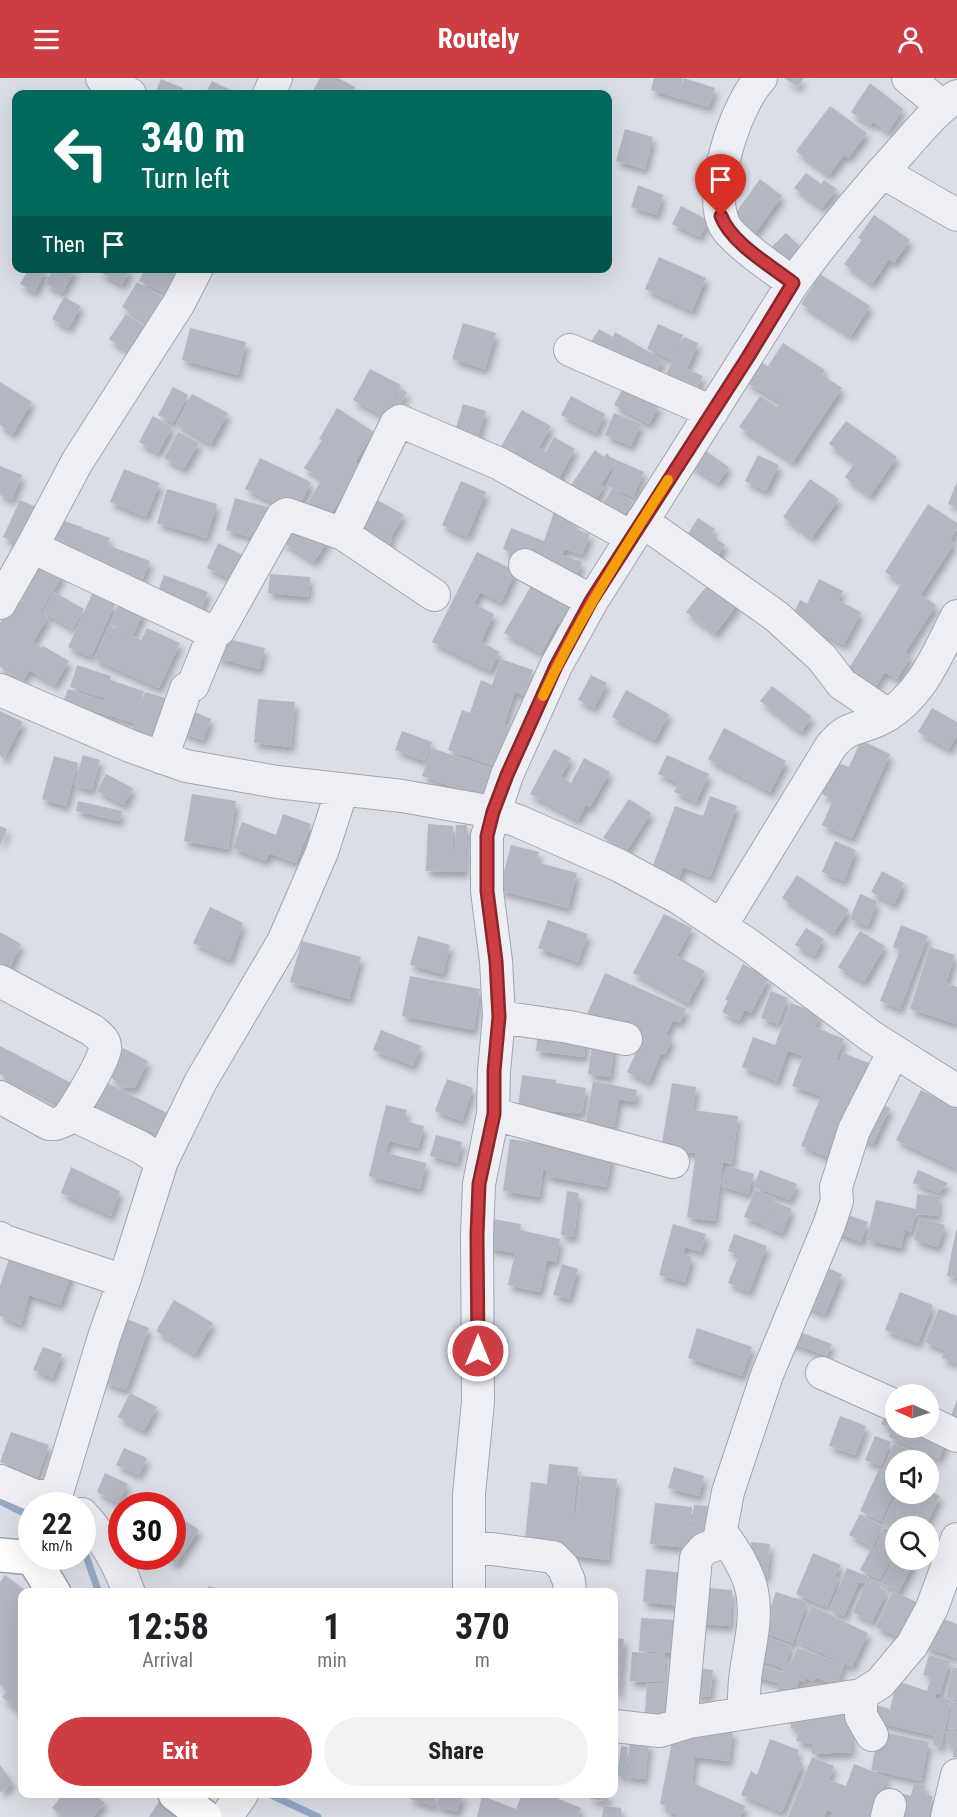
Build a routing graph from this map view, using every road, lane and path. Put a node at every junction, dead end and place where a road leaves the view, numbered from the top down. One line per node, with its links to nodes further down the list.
1 (102, 78): 4 (street)
2 (761, 78): 9 (street)
3 (908, 78): 5 (street)
4 (123, 90)
5 (949, 101): 6 (street)
6 (882, 172): 7 (street); 9 (street)
7 (957, 215)
8 (194, 273): 14 (street)
9 (793, 283): 11 (street)
10 (570, 350): 11 (street)
11 (712, 412): 12 (street)
12 (636, 529): 13 (street); 17 (street); 22 (street)
13 (343, 534): 16 (street); 20 (street)
14 (18, 556): 18 (street); 20 (street)
15 (525, 565): 17 (street)
16 (434, 595)
17 (591, 601): 25 (street)
18 (0, 603)
19 (957, 616): 22 (street)
20 (214, 633): 23 (street)
21 (0, 690): 23 (street)
22 (888, 715): 26 (street)
23 (162, 758): 24 (street)
24 (342, 790): 25 (street); 35 (street)
25 (493, 812): 26 (street); 28 (street)
26 (721, 926): 30 (street)
27 (0, 981): 33 (street)
28 (499, 1017): 29 (street); 34 (street)
29 (626, 1039)
30 (894, 1051): 31 (street); 47 (street)
31 (957, 1091)
32 (0, 1097): 33 (street)
33 (71, 1114): 35 (street)
34 (494, 1114): 36 (street); 49 (street)
35 (162, 1161): 38 (street)
36 (673, 1162)
37 (0, 1238): 38 (street)
38 (124, 1281): 45 (street)
39 (822, 1373): 40 (street)
40 (885, 1401)
41 (939, 1427): 42 (street)
42 (957, 1436)
43 (0, 1481): 44 (street)
44 (26, 1492)
45 (64, 1492)
46 (96, 1528): 54 (street)
47 (722, 1533): 59 (street); 60 (street)
48 (957, 1539): 57 (street)
49 (469, 1546): 55 (street); 56 (street)
50 (0, 1556): 51 (main road)
51 (18, 1557)
52 (40, 1570): 53 (main road)
53 (51, 1588)
54 (127, 1588)
55 (469, 1588)
56 (570, 1588)
57 (944, 1612): 58 (street)
58 (861, 1695): 59 (street); 62 (street)
59 (743, 1713): 60 (street)
60 (681, 1723): 61 (street)
61 (618, 1726)
62 (872, 1735)
63 (957, 1775): 66 (street)
64 (188, 1798): 65 (main road)
65 (225, 1810)
66 (947, 1817)

